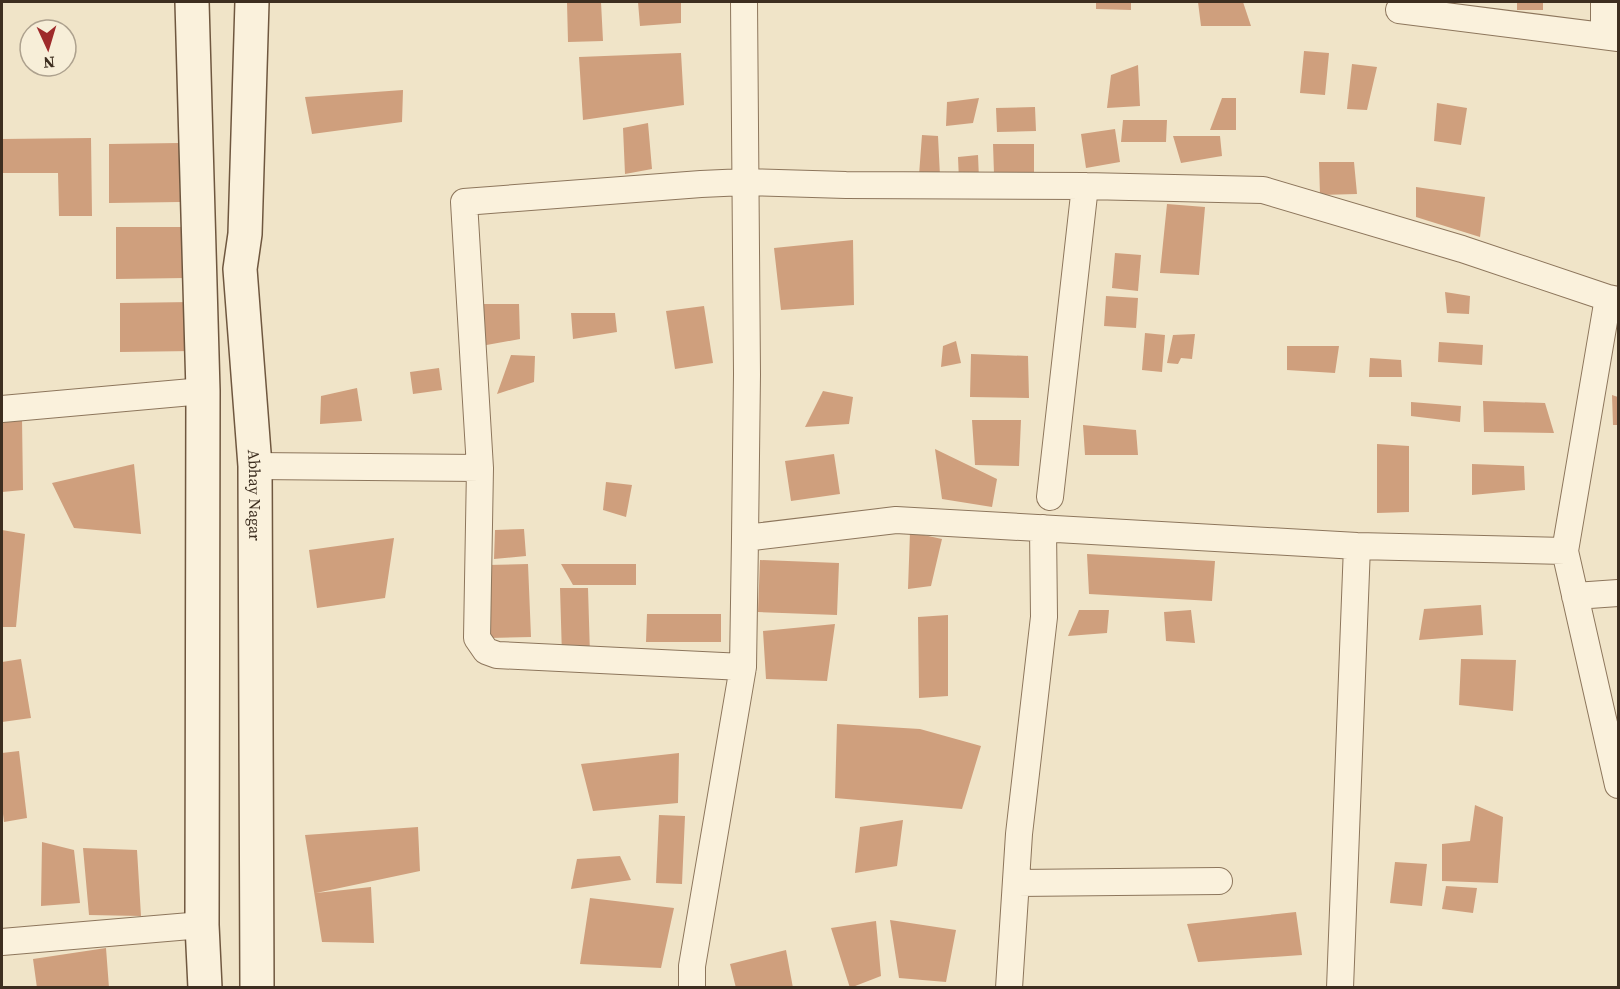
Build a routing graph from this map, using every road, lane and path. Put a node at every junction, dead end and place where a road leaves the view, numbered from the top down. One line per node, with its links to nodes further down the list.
1 (192, 2): 10 (main road)
2 (252, 2): 12 (main road, Abhay Nagar)
3 (744, 2): 7 (street)
4 (1604, 2): 6 (street)
5 (1399, 10): 6 (street)
6 (1611, 37)
7 (744, 182): 8 (street); 13 (street); 16 (street)
8 (1084, 186): 9 (street); 14 (street)
9 (1613, 299): 18 (street)
10 (203, 392): 11 (street); 25 (main road)
11 (2, 409)
12 (255, 466): 13 (street); 28 (main road, Abhay Nagar)
13 (480, 468): 21 (street)
14 (1050, 497)
15 (1043, 528): 16 (street); 17 (street); 24 (street)
16 (745, 538): 21 (street)
17 (1357, 546): 18 (street); 31 (street)
18 (1565, 551): 20 (street)
19 (1618, 593): 20 (street)
20 (1575, 596): 22 (street)
21 (743, 667): 29 (street)
22 (1618, 785)
23 (1219, 881): 24 (street)
24 (1017, 883): 30 (street)
25 (202, 925): 26 (street); 27 (main road)
26 (2, 942)
27 (205, 987)
28 (257, 987)
29 (692, 987)
30 (1009, 987)
31 (1340, 987)

